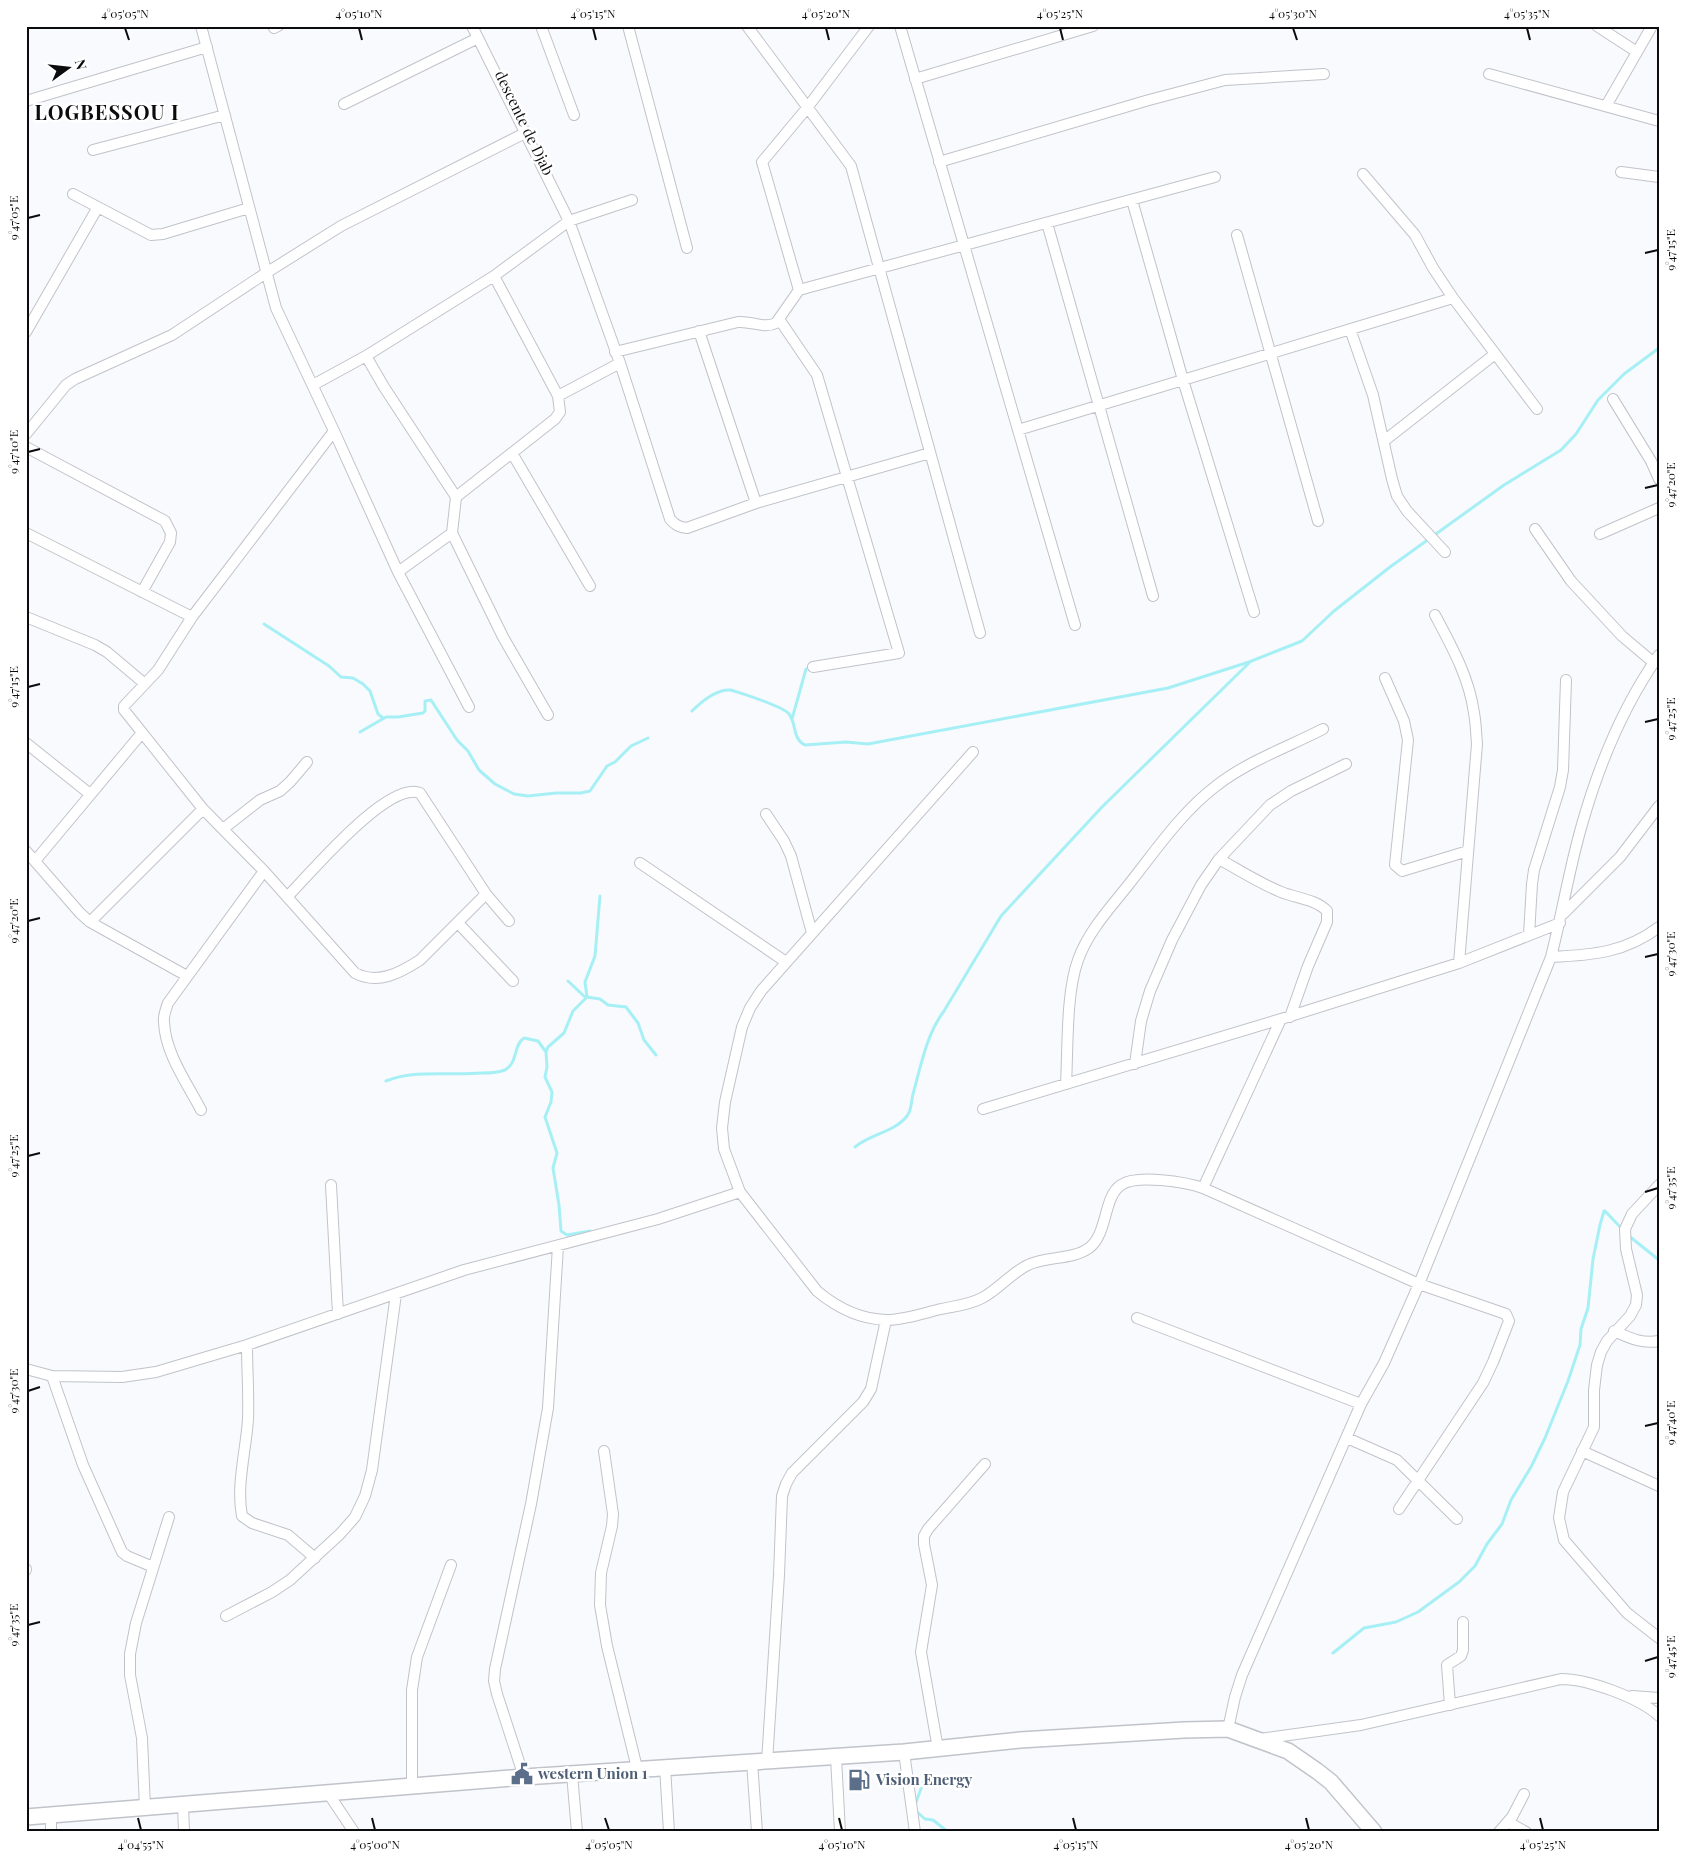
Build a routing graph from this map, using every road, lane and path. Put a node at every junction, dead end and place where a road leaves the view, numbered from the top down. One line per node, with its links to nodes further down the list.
1 (201, 26): 13 (street)
2 (472, 26): 12 (street)
3 (477, 26): 37 (street, descente de Djab)
4 (541, 26): 23 (street)
5 (628, 26): 41 (street)
6 (747, 26): 21 (street)
7 (868, 26): 21 (street)
8 (900, 26): 17 (street)
9 (1597, 26): 14 (street)
10 (1652, 26): 14 (street)
11 (1090, 27): 17 (street)
12 (478, 38): 19 (street); 25 (street)
13 (207, 47): 18 (street); 22 (street)
14 (1638, 52): 20 (street)
15 (1324, 74): 27 (street)
16 (1489, 74): 20 (street)
17 (915, 79): 27 (street)
18 (26, 100)
19 (344, 104)
20 (1606, 106): 24 (street)
21 (806, 108): 42 (street); 45 (street)
22 (225, 115): 26 (street); 36 (street)
23 (574, 115)
24 (1659, 121)
25 (525, 133): 37 (street); 43 (street)
26 (93, 150)
27 (939, 162): 40 (street)
28 (1621, 172): 31 (street)
29 (1363, 174): 46 (street)
30 (1215, 177): 34 (street)
31 (1659, 177)
32 (73, 194): 35 (street)
33 (632, 200): 37 (street)
34 (1132, 200): 38 (street); 56 (street)
35 (98, 207): 36 (street); 50 (street)
36 (249, 208): 43 (street)
37 (570, 221): 44 (street); 51 (street)
38 (1047, 223): 40 (street); 60 (street)
39 (1237, 235): 52 (street)
40 (964, 245): 42 (street); 63 (street)
41 (687, 248)
42 (879, 268): 45 (street); 68 (street)
43 (266, 273): 57 (street); 64 (street)
44 (494, 276): 54 (street); 58 (street)
45 (799, 290): 47 (street)
46 (1453, 298): 48 (street); 53 (street)
47 (780, 319): 49 (street); 69 (street)
48 (1350, 329): 52 (street); 65 (street)
49 (700, 331): 51 (street); 72 (street)
50 (26, 332)
51 (615, 352): 55 (street)
52 (1270, 353): 56 (street); 74 (street)
53 (1495, 354): 61 (street); 65 (street)
54 (366, 356): 57 (street); 71 (street)
55 (620, 363): 58 (street); 72 (street)
56 (1183, 380): 60 (street); 84 (street)
57 (313, 385): 62 (street)
58 (558, 396): 67 (street)
59 (1613, 399): 70 (street)
60 (1099, 405): 63 (street); 83 (street)
61 (1537, 409)
62 (334, 430): 80 (street); 87 (street)
63 (1018, 430): 88 (street)
64 (26, 434)
65 (1384, 440): 79 (street)
66 (26, 448): 82 (street)
67 (512, 453): 71 (street); 81 (street)
68 (930, 453): 69 (street); 89 (street)
69 (848, 477): 72 (street); 91 (street)
70 (1659, 479)
71 (456, 497): 77 (street)
72 (756, 503)
73 (1659, 508): 78 (street)
74 (1318, 521)
75 (1535, 529): 90 (street)
76 (26, 533): 82 (street)
77 (452, 533): 80 (street); 96 (street)
78 (1600, 534)
79 (1444, 552)
80 (398, 572): 95 (street)
81 (590, 586)
82 (142, 592): 87 (street)
83 (1153, 596)
84 (1254, 612)
85 (1435, 615): 109 (street)
86 (26, 616): 94 (street)
87 (192, 617): 94 (street)
88 (1074, 624)
89 (980, 633)
90 (1656, 659): 116 (street)
91 (813, 667)
92 (1385, 678): 109 (street)
93 (1566, 680): 122 (street)
94 (145, 684): 98 (street)
95 (469, 707)
96 (548, 715)
97 (1323, 729): 130 (street)
98 (141, 734): 103 (street); 105 (street)
99 (26, 743): 103 (street)
100 (973, 752): 121 (street)
101 (307, 762): 107 (street)
102 (1346, 764): 110 (street)
103 (90, 794): 111 (street)
104 (1659, 806): 116 (street)
105 (203, 809): 107 (street); 118 (street)
106 (766, 814): 121 (street)
107 (223, 829): 113 (street)
108 (26, 851): 111 (street)
109 (1468, 851): 125 (street)
110 (1219, 859): 128 (street); 129 (street)
111 (34, 861): 118 (street)
112 (640, 863): 124 (street)
113 (264, 871): 115 (street); 126 (street)
114 (486, 894): 115 (street); 117 (street); 119 (street)
115 (288, 897): 119 (street)
116 (1561, 919): 122 (street); 123 (street)
117 (509, 921)
118 (90, 922): 126 (street)
119 (458, 923): 127 (street)
120 (1659, 927): 123 (street)
121 (812, 933): 124 (street)
122 (1529, 935): 125 (street)
123 (1551, 957): 138 (street)
124 (786, 962): 136 (street)
125 (1459, 963): 128 (street)
126 (187, 976): 132 (street)
127 (514, 981)
128 (1286, 1018): 129 (street); 135 (street)
129 (1135, 1064): 130 (street)
130 (1066, 1084): 131 (street)
131 (983, 1109)
132 (201, 1110)
133 (331, 1185): 140 (street)
134 (1659, 1185): 143 (street)
135 (1203, 1188): 138 (street); 142 (street)
136 (740, 1192): 137 (street); 142 (street)
137 (558, 1246): 139 (street); 177 (street)
138 (1419, 1284): 148 (street); 153 (street)
139 (396, 1294): 140 (street); 158 (street)
140 (338, 1314): 145 (street)
141 (1137, 1318): 148 (street)
142 (886, 1320): 173 (street)
143 (1614, 1331): 144 (street); 151 (street)
144 (1659, 1341)
145 (247, 1345): 147 (street); 158 (street)
146 (26, 1369): 147 (street)
147 (52, 1376): 160 (street)
148 (1362, 1404): 149 (street)
149 (1347, 1438): 153 (street); 168 (street)
150 (604, 1451): 175 (street)
151 (1582, 1451): 154 (street); 163 (street)
152 (985, 1464): 170 (street)
153 (1418, 1480): 155 (street); 157 (street)
154 (1659, 1486)
155 (1399, 1509)
156 (169, 1517): 160 (street)
157 (1457, 1519)
158 (315, 1558): 161 (street)
159 (451, 1565): 178 (street)
160 (153, 1567): 182 (street)
161 (226, 1616)
162 (1463, 1622): 166 (street)
163 (1659, 1638)
164 (1622, 1695): 165 (street); 166 (street); 167 (street)
165 (1659, 1698)
166 (1450, 1705): 169 (street)
167 (1659, 1716)
168 (1228, 1729): 169 (main road); 170 (main road)
169 (1257, 1740): 194 (main road)
170 (938, 1749): 171 (main road)
171 (904, 1752): 172 (main road); 193 (street)
172 (836, 1757): 173 (main road); 192 (street)
173 (760, 1762): 174 (main road); 191 (street)
174 (666, 1767): 175 (main road); 190 (street)
175 (637, 1768): 176 (main road)
176 (572, 1774): 177 (main road); 189 (street)
177 (524, 1777): 178 (main road)
178 (412, 1786): 179 (main road)
179 (328, 1793): 181 (main road); 188 (street)
180 (1524, 1794): 185 (street)
181 (183, 1804): 182 (main road); 187 (street)
182 (145, 1808): 183 (main road)
183 (51, 1816): 184 (main road); 186 (street)
184 (26, 1818)
185 (1508, 1822): 195 (street); 196 (street)
186 (51, 1832)
187 (184, 1832)
188 (354, 1832)
189 (577, 1832)
190 (669, 1832)
191 (757, 1832)
192 (840, 1832)
193 (915, 1832)
194 (1374, 1832)
195 (1499, 1832)
196 (1526, 1832)

